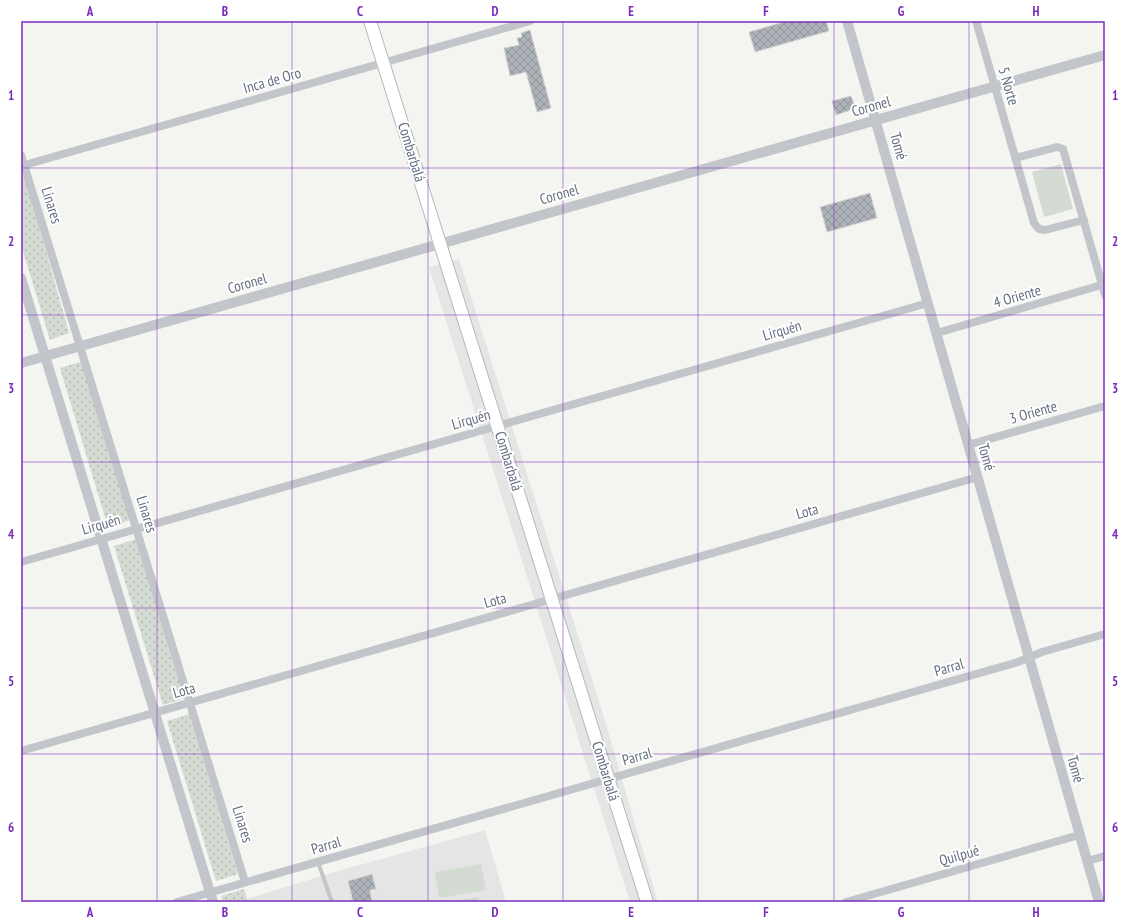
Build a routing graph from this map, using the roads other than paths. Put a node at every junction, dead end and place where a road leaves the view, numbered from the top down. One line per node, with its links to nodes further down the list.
1 (370, 21): 6 (main road, Combarbalá)
2 (530, 21): 6 (street, Inca de Oro)
3 (848, 21): 8 (street, Tomé)
4 (976, 21): 7 (street, 5 Norte)
5 (1105, 55): 7 (street, Coronel)
6 (384, 63): 11 (street, Inca de Oro); 13 (main road, Combarbalá)
7 (995, 86): 8 (street, Coronel); 10 (street, 5 Norte)
8 (876, 120): 13 (street, Coronel); 17 (street, Tomé)
9 (21, 155): 11 (street, Linares)
10 (1016, 158): 12 (street, 5 Norte); 12 (street)
11 (23, 166): 19 (street, Linares)
12 (1084, 220): 15 (street)
13 (440, 244): 19 (street, Coronel); 23 (main road, Combarbalá)
14 (21, 278): 20 (street)
15 (1104, 285): 16 (street); 18 (street, 4 Oriente)
16 (1105, 295)
17 (928, 303): 18 (street, Tomé); 23 (street, Lirquén)
18 (937, 333): 24 (street, Tomé)
19 (80, 346): 20 (street, Coronel); 26 (street, Linares)
20 (45, 356): 21 (street, Coronel); 27 (street)
21 (21, 363)
22 (1105, 406): 24 (street, 3 Oriente)
23 (498, 426): 26 (street, Lirquén); 29 (main road, Combarbalá)
24 (968, 446): 25 (street, Tomé)
25 (978, 477): 29 (street, Lota); 31 (street, Tomé)
26 (136, 529): 27 (street, Lirquén); 32 (street, Linares)
27 (101, 539): 28 (street, Lirquén); 33 (street)
28 (21, 562)
29 (552, 599): 32 (street, Lota); 35 (main road, Combarbalá)
30 (1105, 634): 31 (street, Parral)
31 (1029, 657): 35 (street, Parral); 36 (street, Tomé)
32 (190, 703): 33 (street, Lota); 40 (street, Linares)
33 (154, 712): 34 (street, Lota); 41 (street)
34 (21, 751)
35 (608, 779): 39 (street, Parral); 44 (main road, Combarbalá)
36 (1079, 835): 38 (street, Tomé); 45 (street, Quilpué)
37 (1105, 856): 38 (street)
38 (1087, 861): 46 (street, Tomé)
39 (318, 862): 40 (street, Parral); 43 (lane)
40 (245, 882): 41 (street, Parral)
41 (211, 897): 42 (street, Parral)
42 (176, 902)
43 (332, 902)
44 (647, 902)
45 (846, 902)
46 (1099, 902)

